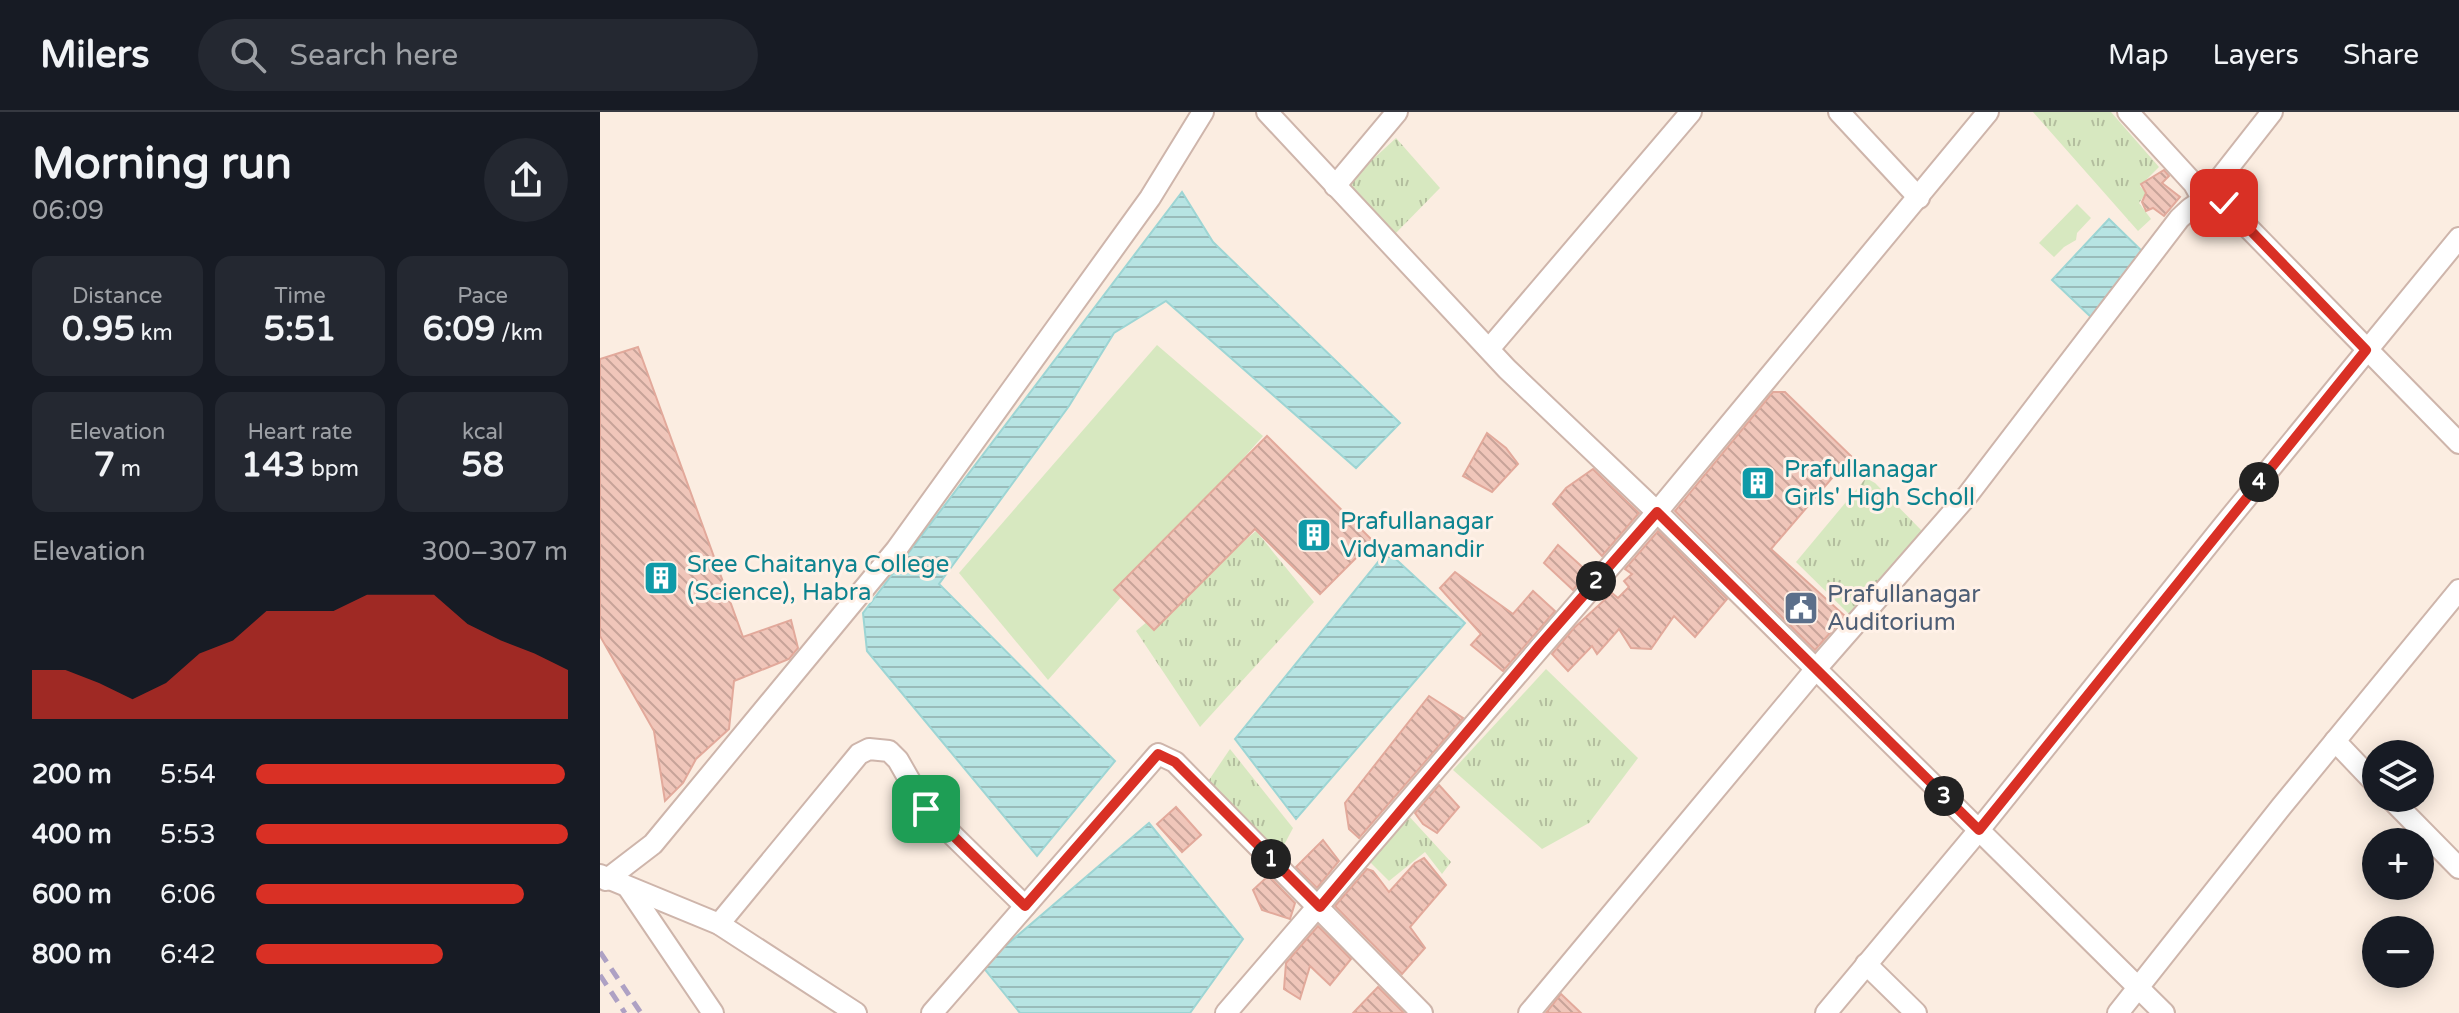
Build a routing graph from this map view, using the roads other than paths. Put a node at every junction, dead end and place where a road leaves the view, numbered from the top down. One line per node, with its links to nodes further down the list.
1 (1203, 112): 24 (street)
2 (1267, 112): 9 (street)
3 (1397, 112): 9 (street)
4 (1691, 112): 13 (street)
5 (1839, 112): 10 (street)
6 (1988, 112): 10 (street)
7 (2128, 112): 11 (street)
8 (2272, 112): 11 (street)
9 (1335, 186): 13 (street)
10 (1919, 198): 16 (street)
11 (2203, 200): 14 (street); 18 (street)
12 (2459, 238): 14 (street)
13 (1489, 349): 16 (street)
14 (2366, 350): 15 (street); 22 (street)
15 (2459, 443)
16 (1657, 512): 18 (street); 27 (street)
17 (2459, 590): 19 (street)
18 (1815, 670): 22 (street); 36 (street)
19 (2335, 741): 20 (street); 30 (street)
20 (2362, 769)
21 (2404, 812): 23 (street)
22 (1979, 830): 29 (street); 30 (street)
23 (2459, 868)
24 (603, 878): 25 (street)
25 (629, 889): 28 (street); 31 (street)
26 (1025, 906): 27 (street); 28 (street); 33 (street)
27 (1320, 907): 34 (street); 35 (street)
28 (719, 924): 32 (street)
29 (1866, 964): 37 (street); 38 (street)
30 (2140, 988): 39 (street); 40 (street)
31 (713, 1013)
32 (856, 1013)
33 (932, 1013)
34 (1226, 1013)
35 (1422, 1013)
36 (1529, 1013)
37 (1826, 1013)
38 (1916, 1013)
39 (2118, 1013)
40 (2164, 1013)

